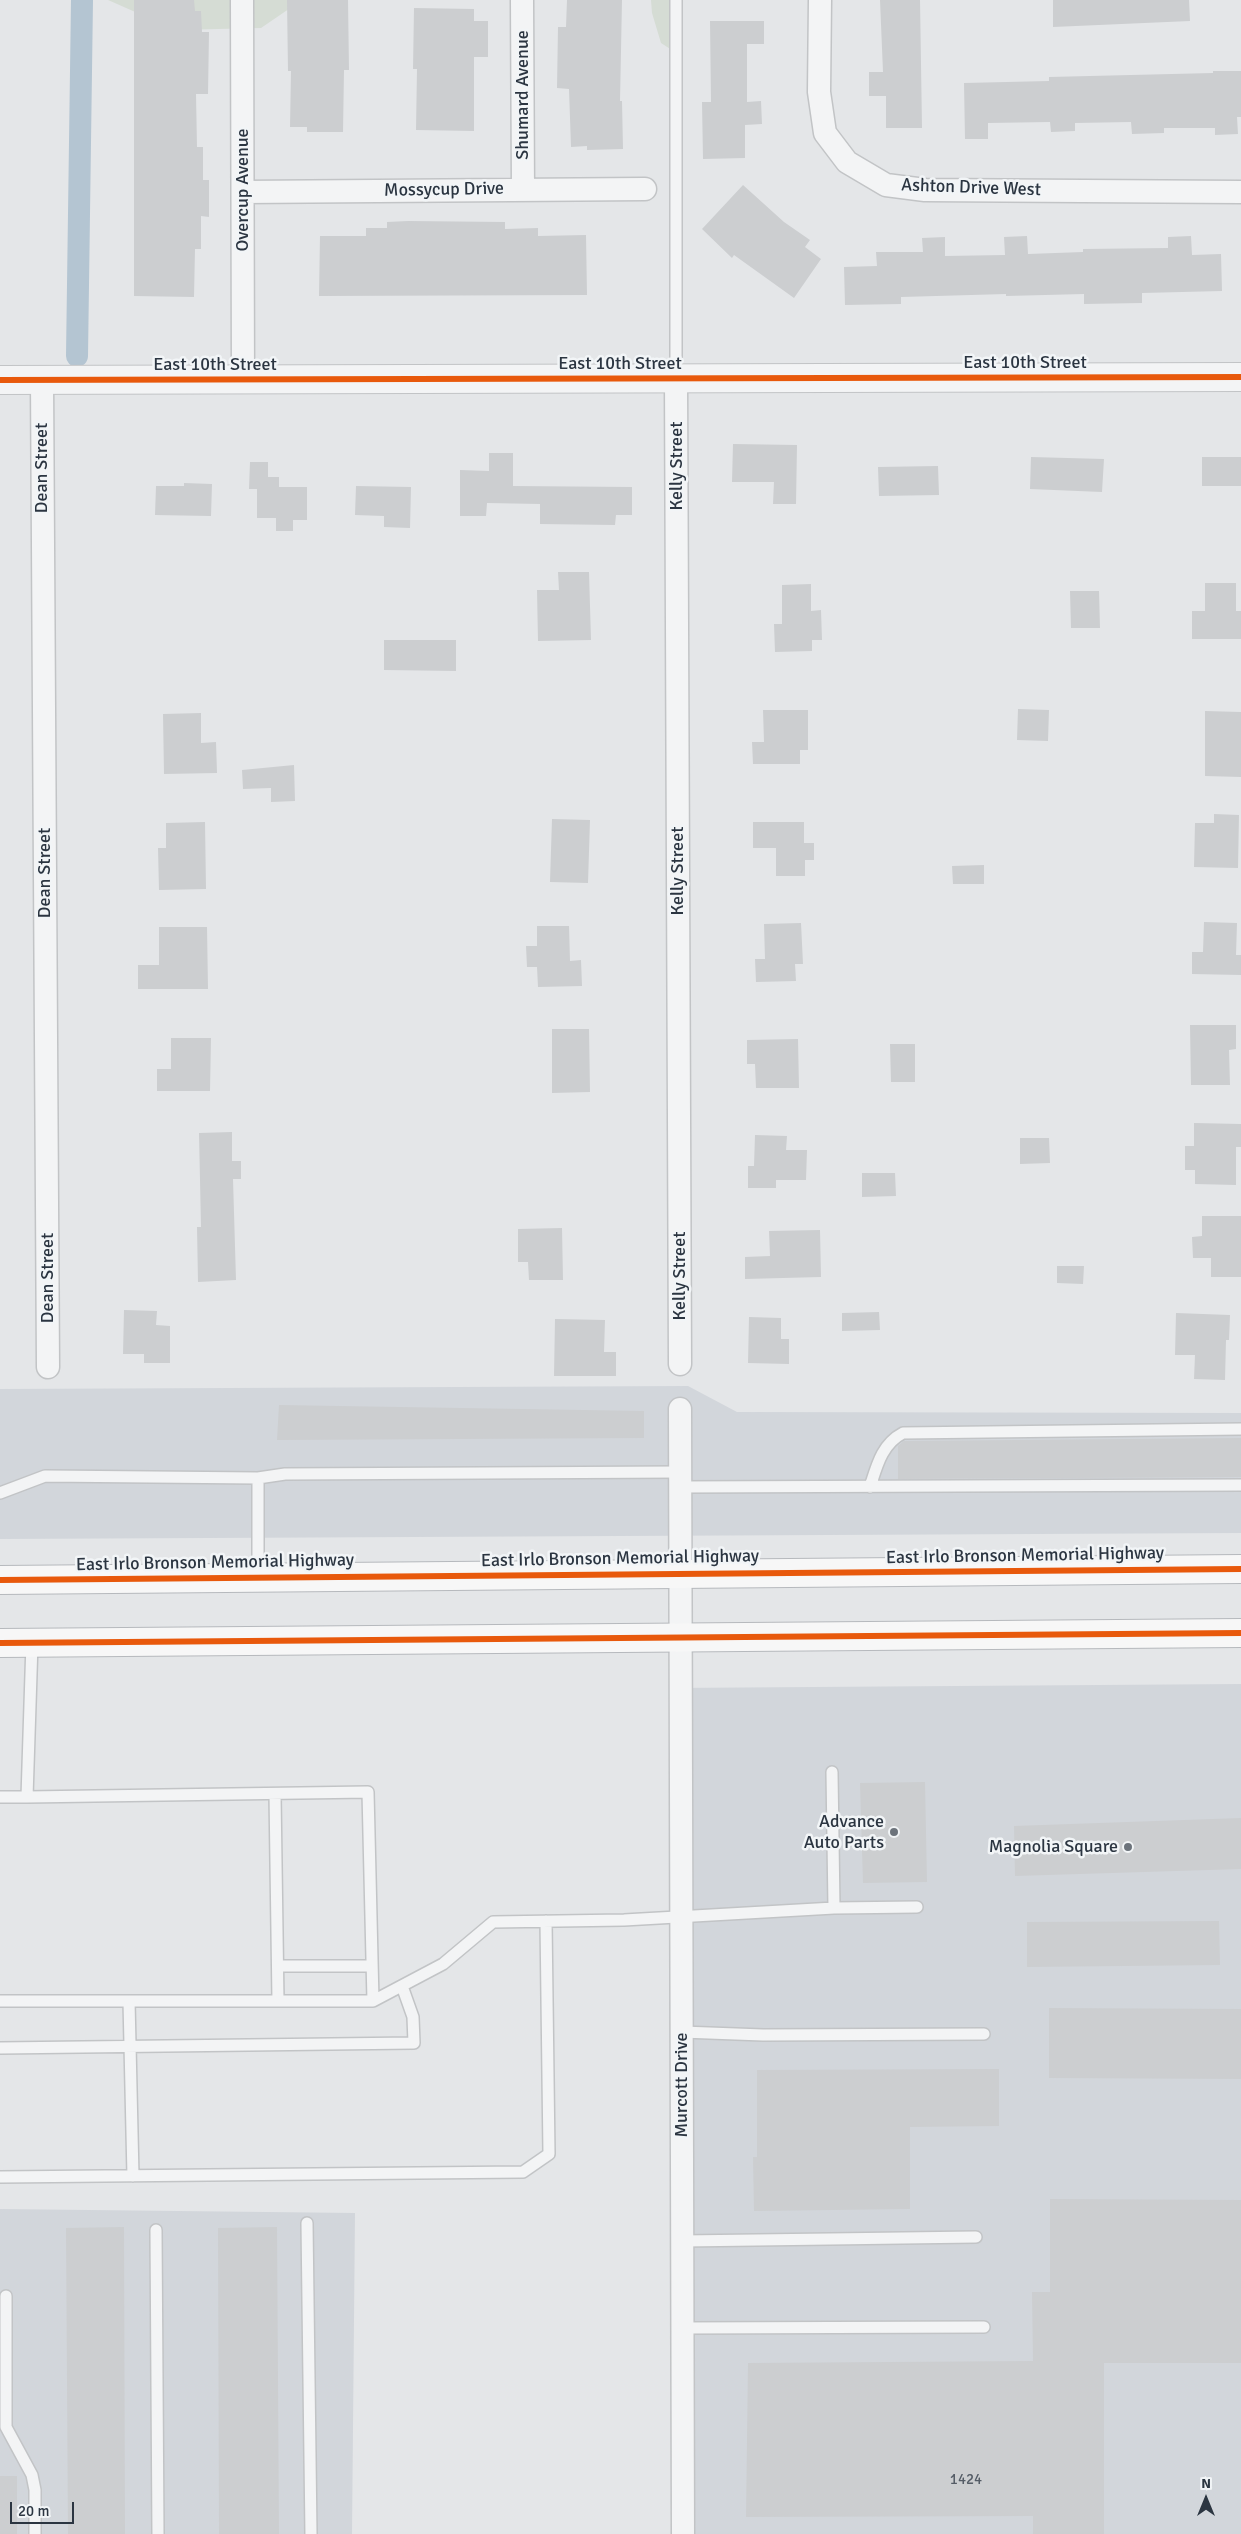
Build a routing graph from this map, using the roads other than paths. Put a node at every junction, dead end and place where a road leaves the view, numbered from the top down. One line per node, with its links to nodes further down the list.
1 (242, 0): 7 (street, Overcup Avenue)
2 (522, 0): 6 (street, Shumard Avenue)
3 (676, 0): 10 (lane)
4 (820, 0): 8 (street, Ashton Drive West)
5 (645, 189): 6 (street, Mossycup Drive)
6 (523, 190): 7 (street, Mossycup Drive)
7 (243, 192): 13 (street, Overcup Avenue)
8 (1241, 192)
9 (1241, 377): 10 (street, East 10th Street)
10 (676, 378): 13 (street, East 10th Street); 14 (street, Kelly Street)
11 (0, 380): 12 (street, East 10th Street)
12 (42, 380): 13 (street, East 10th Street); 15 (street, Dean Street)
13 (243, 380)
14 (680, 1364)
15 (48, 1366)
16 (680, 1409): 19 (street)
17 (1241, 1429): 21 (lane)
18 (258, 1478): 19 (lane); 22 (lane); 25 (lane)
19 (680, 1480): 21 (lane); 24 (street)
20 (1241, 1485): 21 (lane)
21 (870, 1486)
22 (0, 1493)
23 (1241, 1568): 24 (highway, East Irlo Bronson Memorial Highway)
24 (681, 1574): 25 (highway, East Irlo Bronson Memorial Highway); 28 (street)
25 (258, 1578): 26 (highway, East Irlo Bronson Memorial Highway)
26 (0, 1580)
27 (1241, 1633): 28 (highway)
28 (681, 1637): 30 (highway); 37 (street, Murcott Drive)
29 (0, 1643): 30 (highway)
30 (32, 1643): 34 (lane)
31 (832, 1772): 36 (lane)
32 (275, 1794): 34 (lane); 39 (lane); 40 (lane)
33 (0, 1797): 34 (lane)
34 (27, 1797)
35 (916, 1907): 36 (lane)
36 (834, 1908): 37 (lane)
37 (683, 1916): 38 (lane); 46 (street, Murcott Drive)
38 (546, 1922): 41 (lane); 50 (lane)
39 (278, 1966): 40 (lane); 44 (lane)
40 (372, 1966): 45 (lane)
41 (402, 1986): 45 (lane); 48 (lane)
42 (0, 2001): 43 (lane)
43 (129, 2001): 44 (lane); 48 (lane)
44 (278, 2001): 45 (lane)
45 (373, 2001)
46 (682, 2032): 47 (lane); 55 (street, Murcott Drive)
47 (984, 2034)
48 (131, 2047): 49 (lane); 50 (lane)
49 (0, 2048)
50 (133, 2176): 51 (lane)
51 (0, 2177)
52 (308, 2223): 61 (lane)
53 (156, 2230): 60 (lane)
54 (976, 2237): 55 (lane)
55 (683, 2241): 58 (street, Murcott Drive)
56 (6, 2296): 59 (lane)
57 (984, 2327): 58 (lane)
58 (682, 2328): 62 (street, Murcott Drive)
59 (35, 2534)
60 (158, 2534)
61 (311, 2534)
62 (683, 2534)

